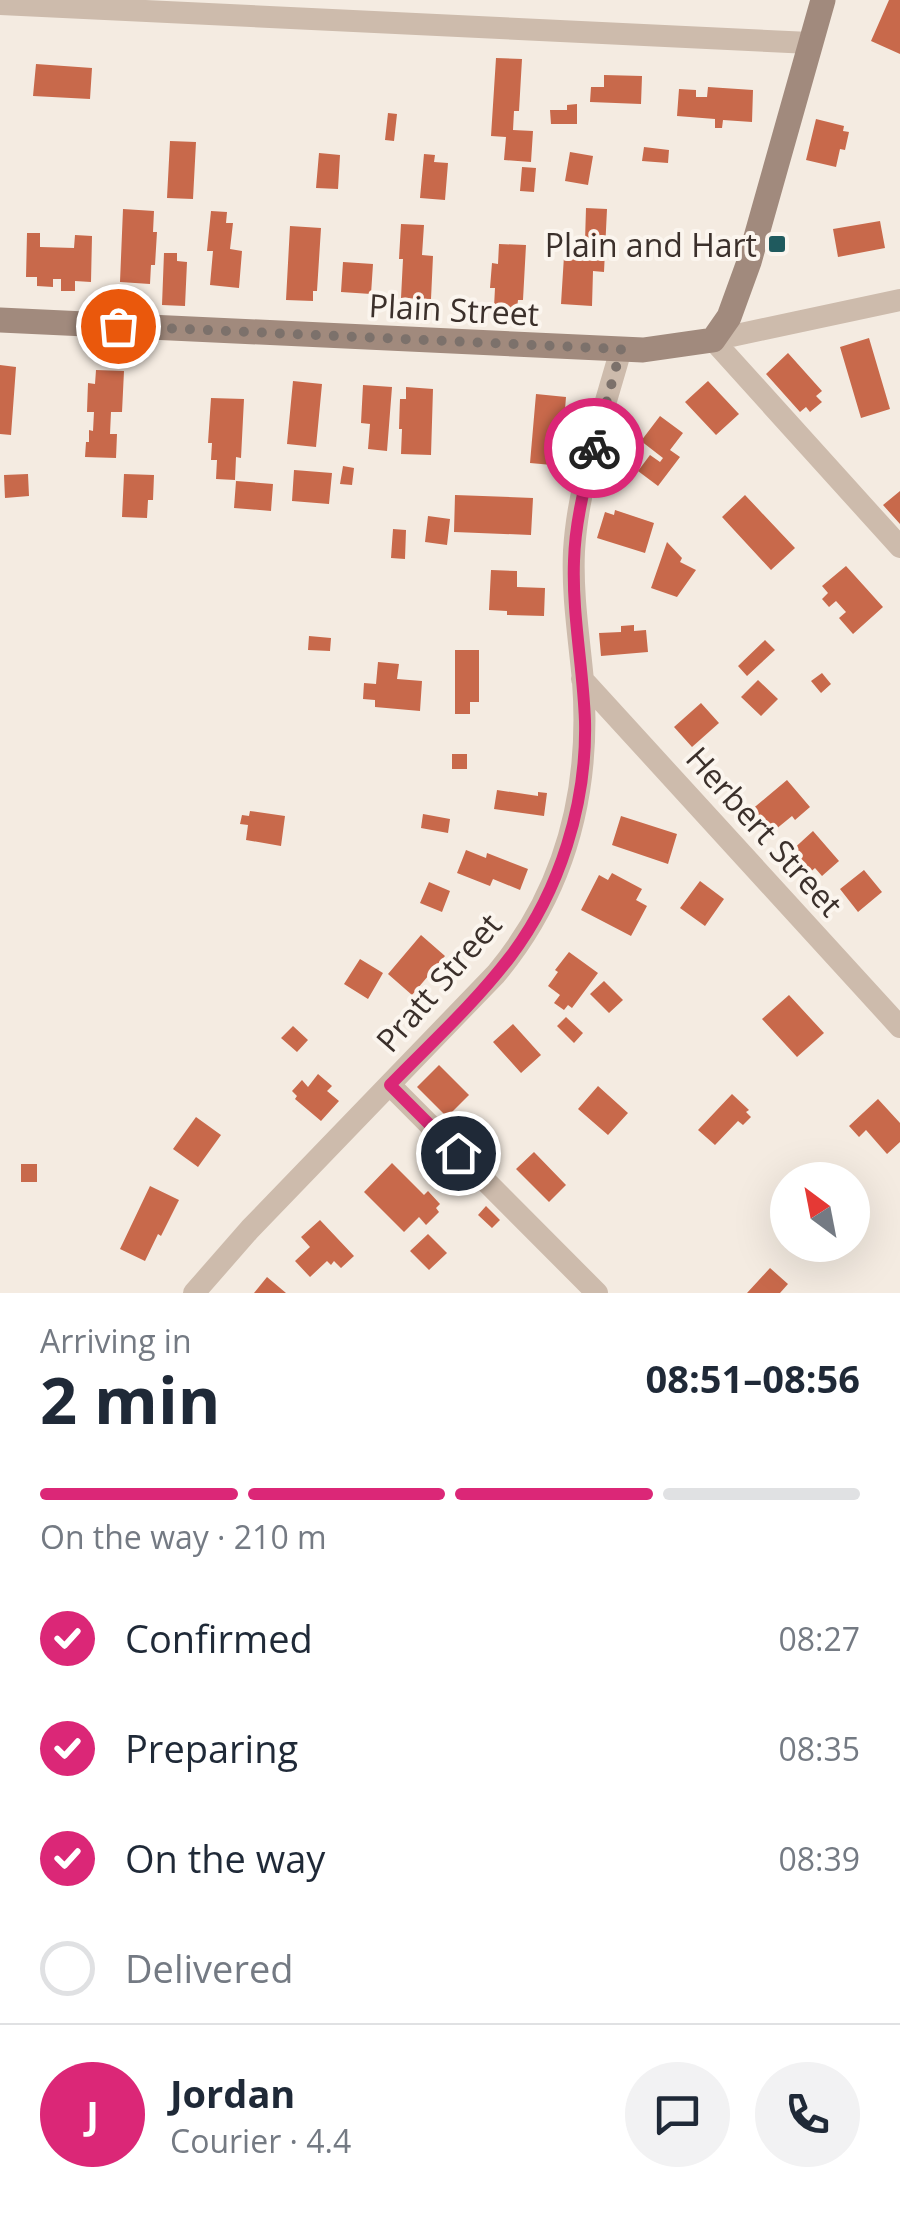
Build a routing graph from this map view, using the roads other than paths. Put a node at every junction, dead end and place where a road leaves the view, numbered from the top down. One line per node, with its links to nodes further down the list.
1 (823, 0): 3 (main road)
2 (0, 4): 3 (street)
3 (810, 44): 6 (main road)
4 (900, 300): 6 (street, Plain Street)
5 (0, 320): 7 (main road, Plain Street)
6 (713, 340): 7 (main road, Plain Street); 8 (street)
7 (621, 349): 9 (street, Pratt Street)
8 (900, 547)
9 (582, 679): 10 (street, Herbert Street); 11 (street, Pratt Street)
10 (900, 1027)
11 (390, 1085): 12 (street, Pratt Street); 13 (street)
12 (194, 1293)
13 (597, 1293)

